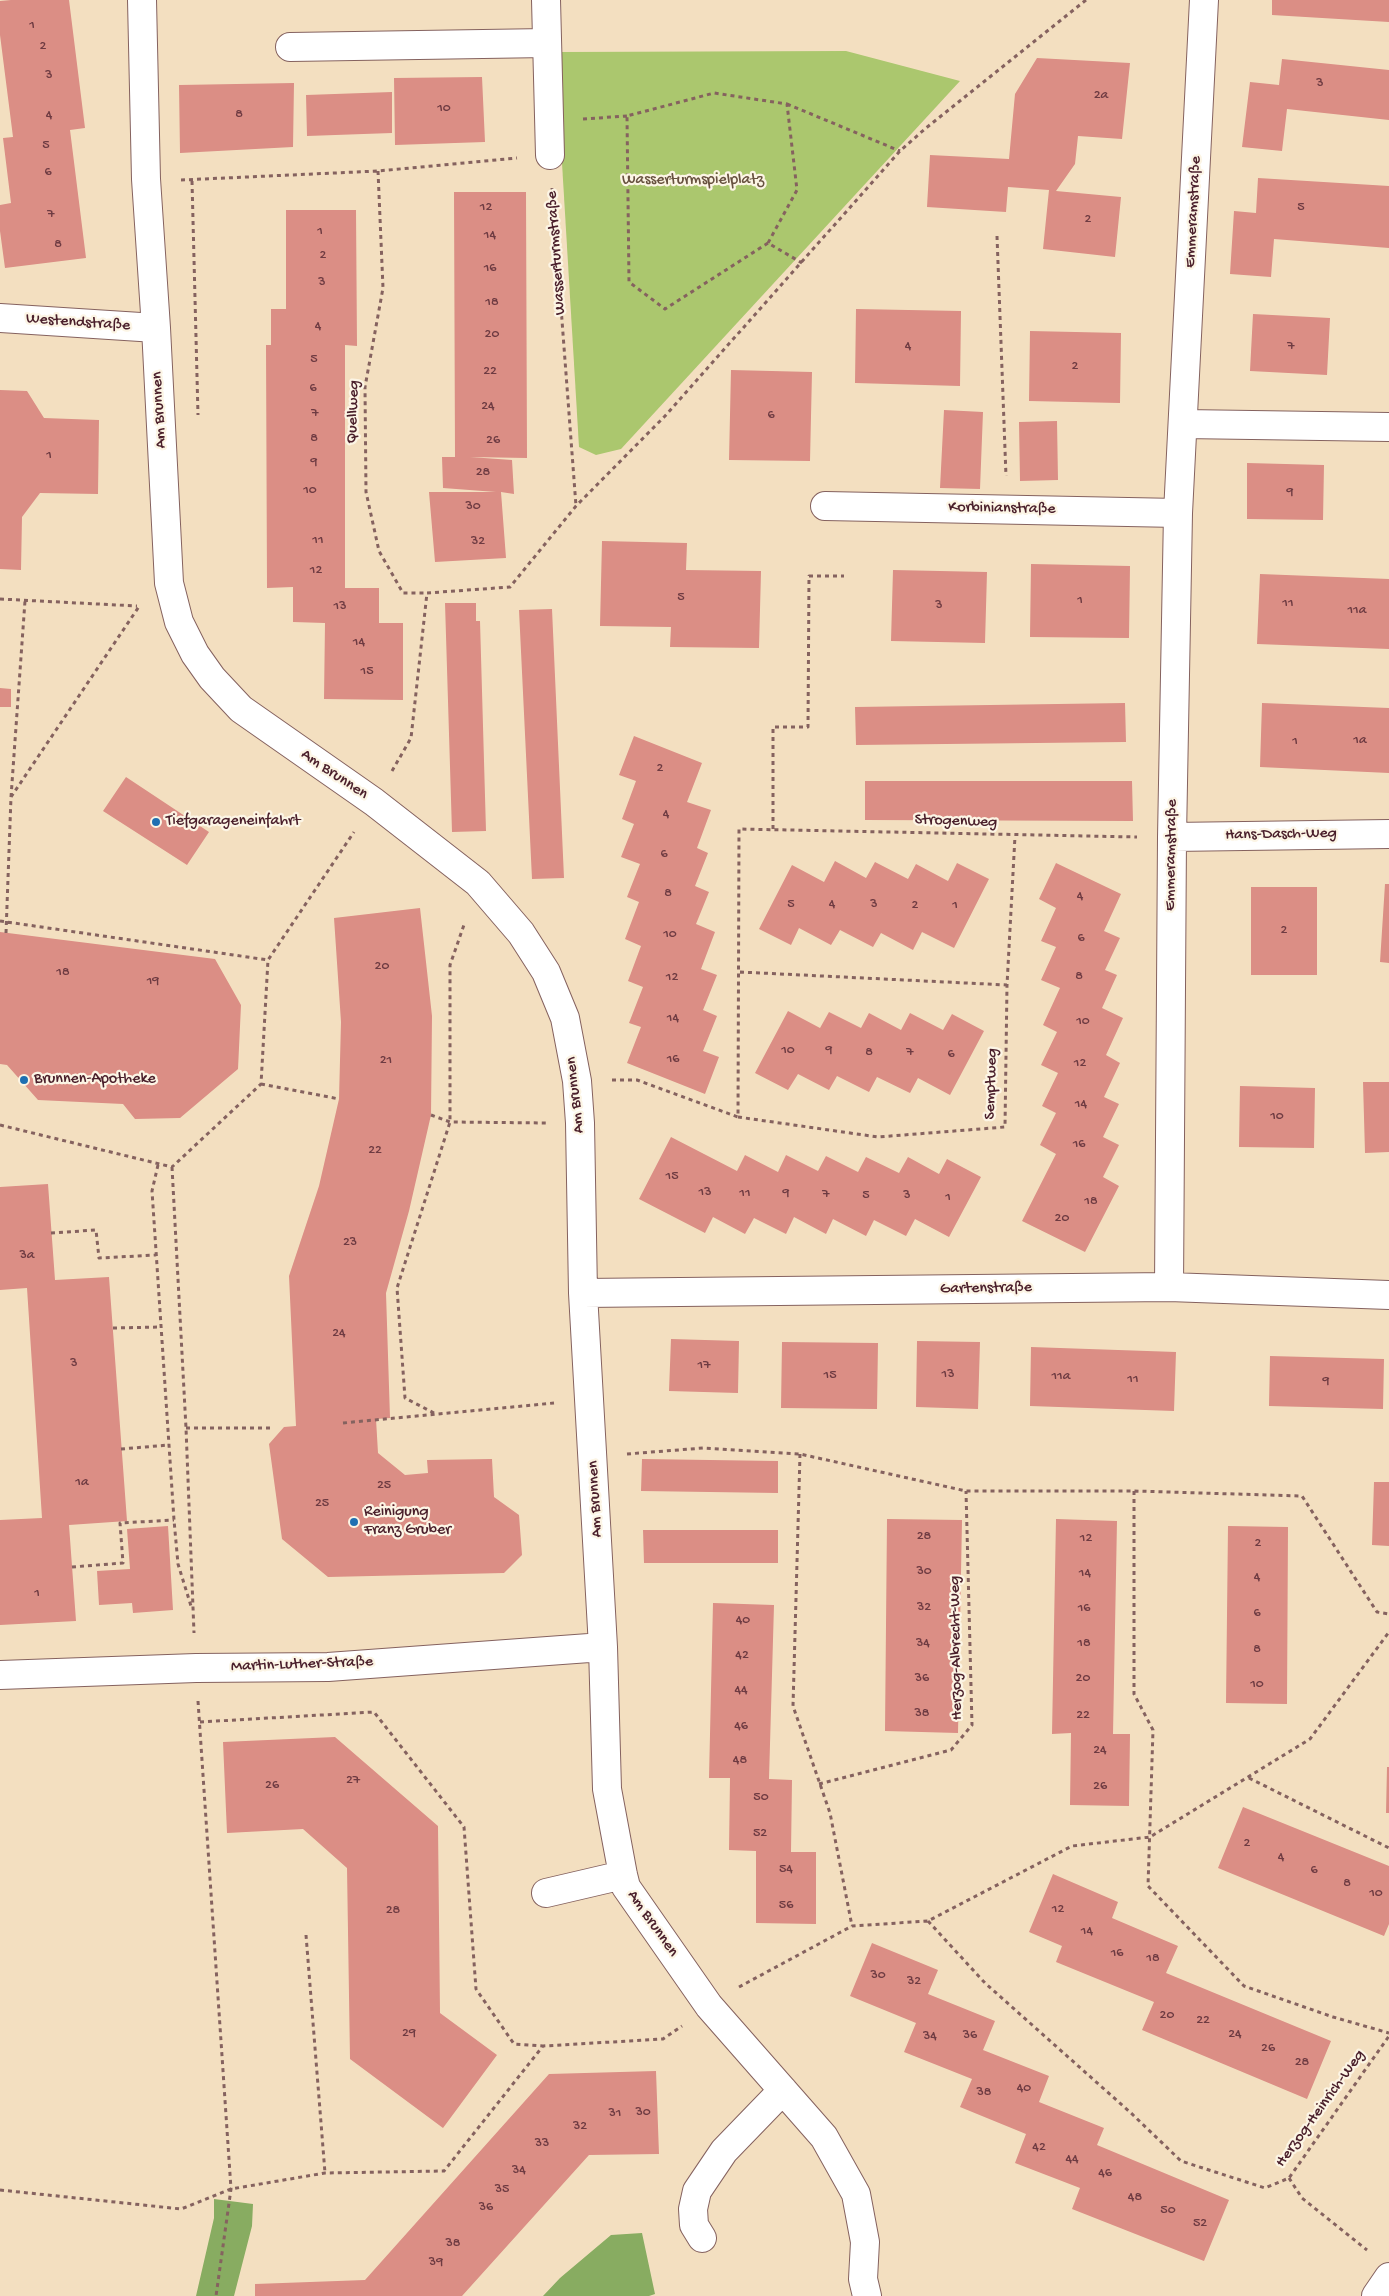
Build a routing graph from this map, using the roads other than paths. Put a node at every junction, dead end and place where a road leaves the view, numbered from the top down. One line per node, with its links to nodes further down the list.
1 (142, 0): 8 (street, Am Brunnen)
2 (546, 0): 4 (street)
3 (1204, 0): 9 (street, Emmeramstraße)
4 (547, 43): 5 (street); 6 (street)
5 (290, 47)
6 (550, 155)
7 (0, 318): 8 (street, Westendstraße)
8 (156, 328): 16 (street, Am Brunnen)
9 (1184, 424): 10 (street); 12 (street, Emmeramstraße)
10 (1389, 427)
11 (825, 506): 12 (street, Korbinianstraße)
12 (1178, 513): 14 (street, Emmeramstraße)
13 (1389, 834): 14 (street, Hans-Dasch-Weg)
14 (1172, 837): 15 (street, Emmeramstraße)
15 (1169, 1287): 16 (street, Gartenstraße); 17 (street, Gartenstraße)
16 (583, 1294): 18 (street, Am Brunnen)
17 (1389, 1295)
18 (603, 1647): 19 (street, Martin-Luther-Straße); 20 (street, Am Brunnen)
19 (0, 1675)
20 (623, 1875): 21 (street); 22 (street, Am Brunnen)
21 (546, 1892)
22 (783, 2090): 23 (street); 25 (street, Am Brunnen)
23 (702, 2238)
24 (1389, 2277): 26 (street)
25 (860, 2290)
26 (1376, 2296)

